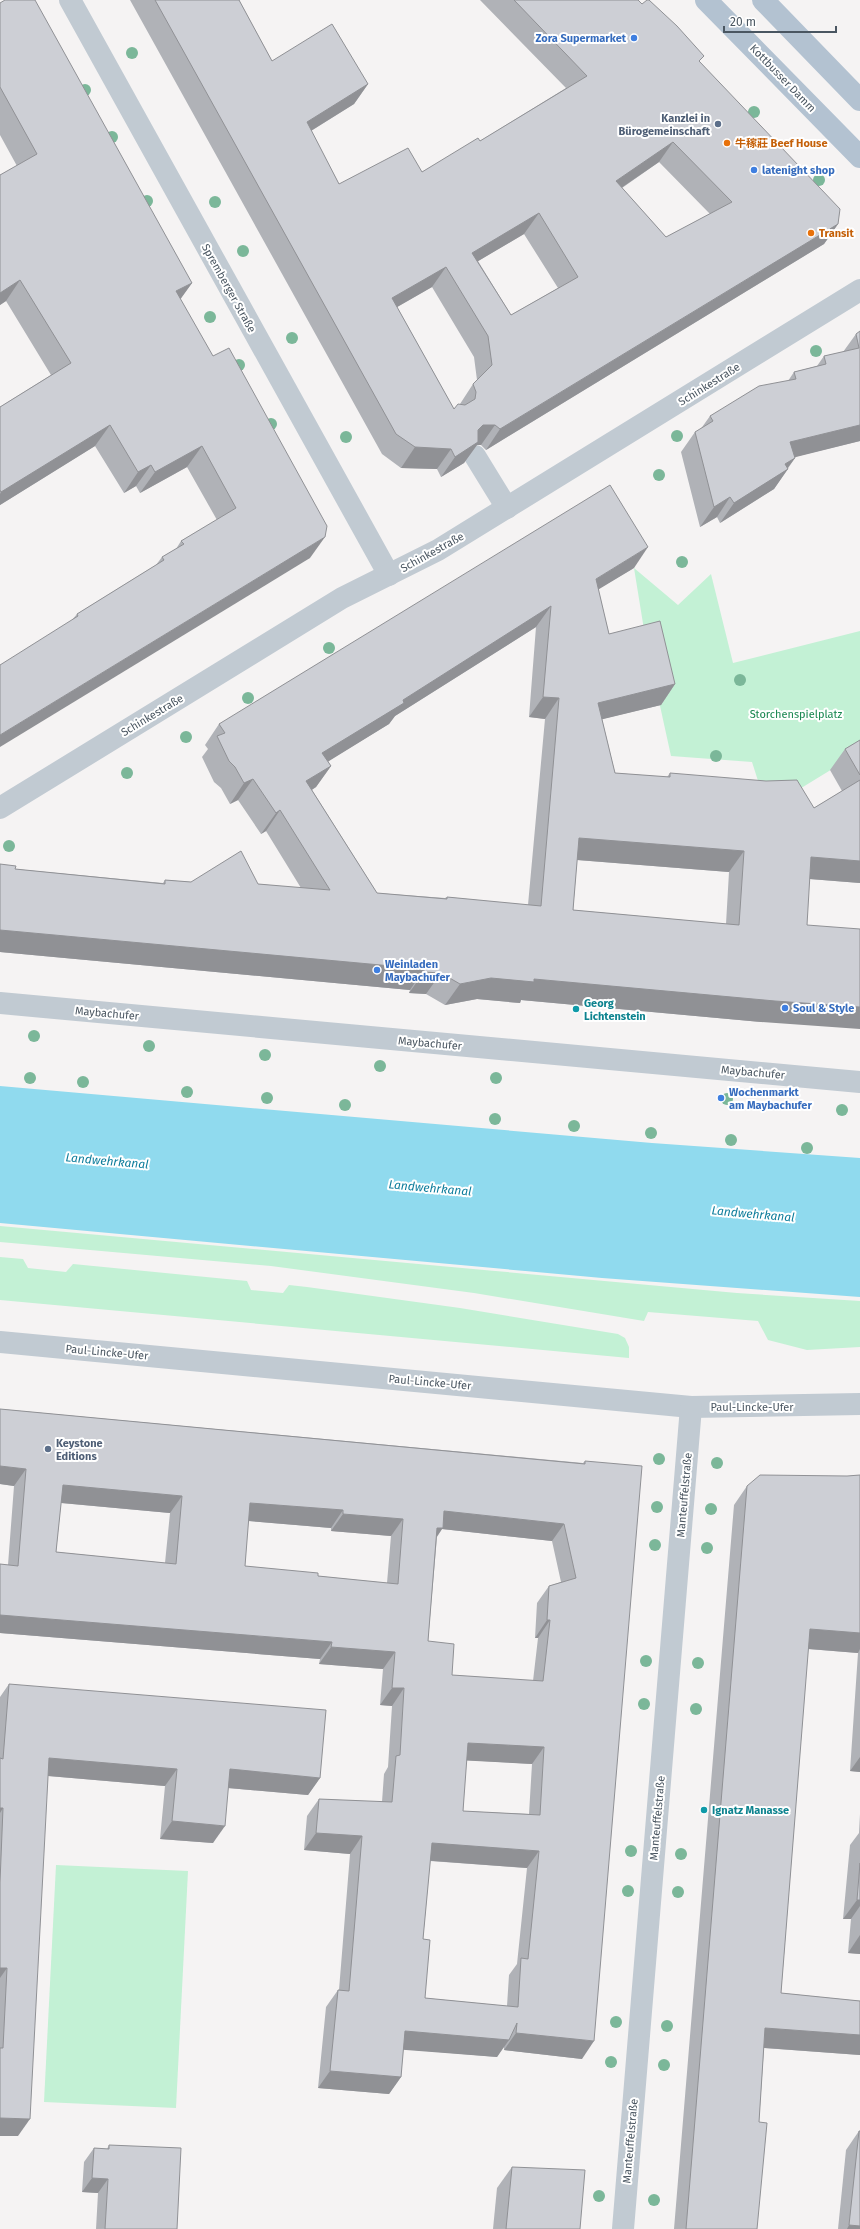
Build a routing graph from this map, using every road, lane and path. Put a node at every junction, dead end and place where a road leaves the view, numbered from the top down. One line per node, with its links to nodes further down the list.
1 (70, 0): 9 (street, Spremberger Straße)
2 (706, 0): 5 (main road, Kottbusser Damm)
3 (763, 0): 4 (main road)
4 (860, 100)
5 (860, 157)
6 (860, 290): 8 (street, Schinkestraße)
7 (475, 456): 8 (street)
8 (507, 508): 9 (street, Schinkestraße)
9 (389, 575): 10 (street, Schinkestraße)
10 (0, 808)
11 (0, 1004): 12 (street, Maybachufer)
12 (860, 1082)
13 (0, 1342): 15 (street, Paul-Lincke-Ufer)
14 (860, 1404): 15 (street, Paul-Lincke-Ufer)
15 (691, 1407): 16 (street, Manteuffelstraße)
16 (623, 2229)

